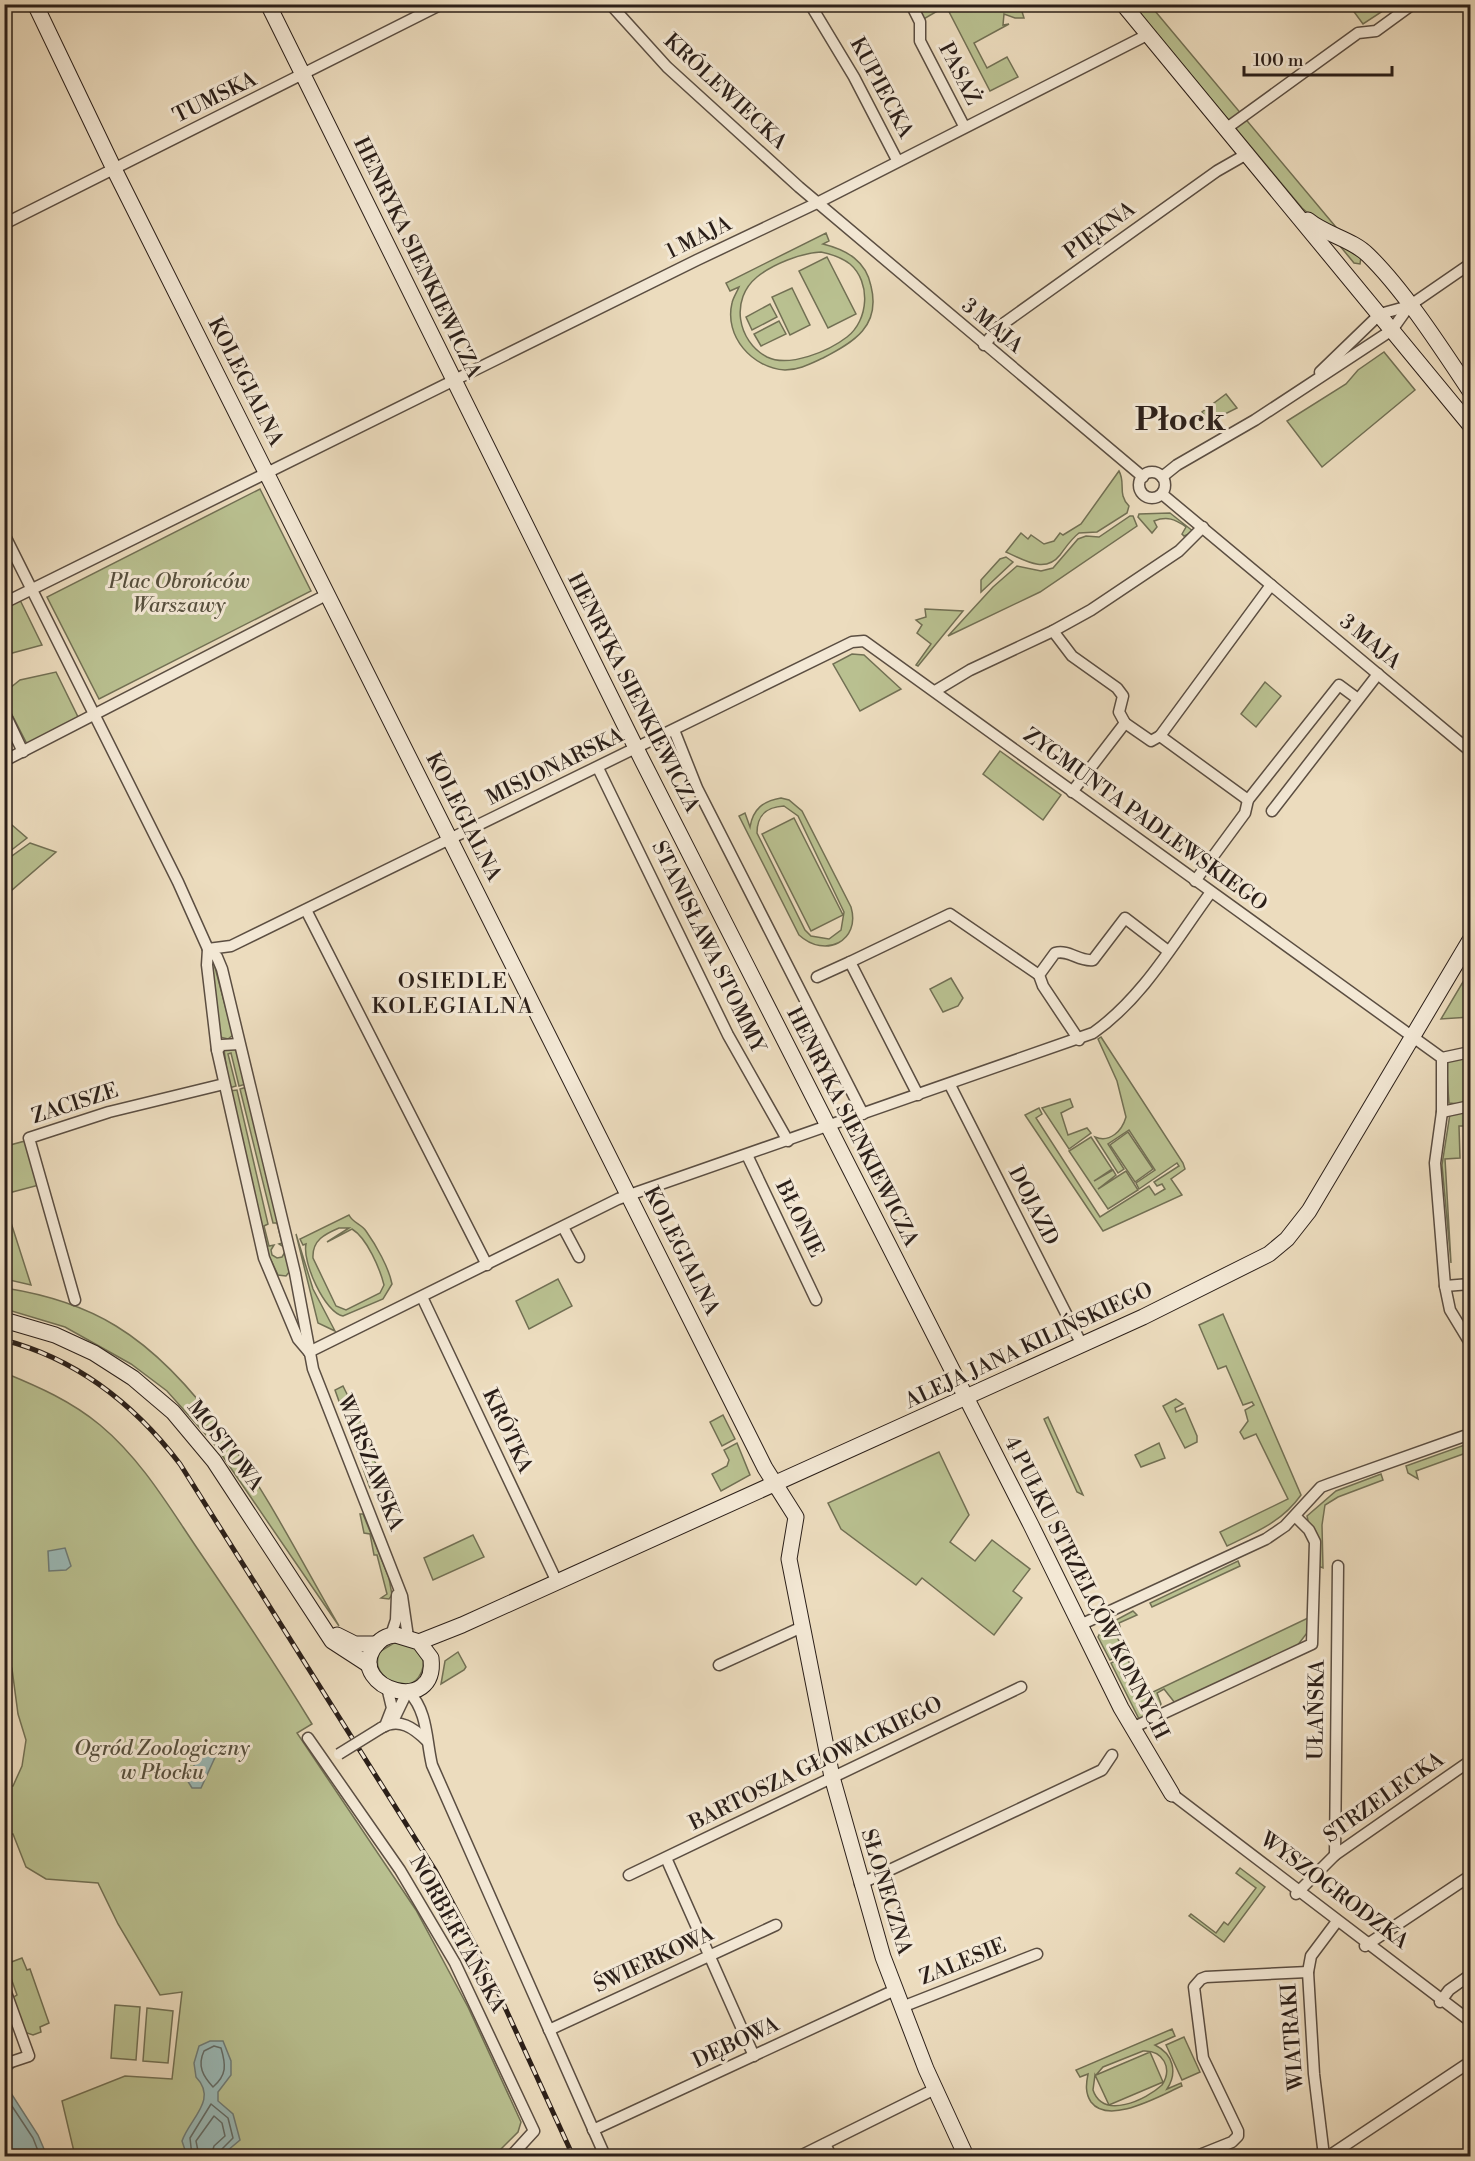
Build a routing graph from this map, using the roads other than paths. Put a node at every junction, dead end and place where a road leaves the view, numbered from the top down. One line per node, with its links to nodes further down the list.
1 (35, 4): 15 (street, KOLEGIALNA)
2 (268, 4): 10 (street, HENRYKA SIENKIEWICZA)
3 (442, 4): 10 (street, TUMSKA)
4 (610, 4): 17 (street, KRÓLEWIECKA)
5 (810, 4): 14 (street, KUPIECKA)
6 (911, 4): 11 (street, PASAŻ)
7 (1123, 4): 9 (street)
8 (1413, 4): 12 (street)
9 (1147, 34): 11 (street, 1 MAJA); 12 (street)
10 (304, 76): 15 (street, TUMSKA); 27 (street, HENRYKA SIENKIEWICZA)
11 (964, 126): 14 (street, 1 MAJA)
12 (1227, 129): 13 (street)
13 (1245, 155): 16 (street); 23 (street, PIĘKNA)
14 (897, 160): 17 (street, 1 MAJA)
15 (114, 169): 18 (street, TUMSKA); 30 (street, KOLEGIALNA)
16 (1273, 189): 20 (street); 21 (street)
17 (817, 203): 23 (street, 3 MAJA); 27 (street, 1 MAJA)
18 (4, 224)
19 (1470, 264): 20 (street)
20 (1409, 306): 21 (street); 22 (street); 24 (street)
21 (1380, 314): 22 (street); 26 (street)
22 (1397, 336): 25 (street); 26 (street)
23 (984, 345): 31 (street, 3 MAJA)
24 (1444, 352): 25 (street); 28 (street)
25 (1426, 370): 29 (street)
26 (1315, 378): 32 (street)
27 (454, 381): 30 (street, 1 MAJA); 50 (street, HENRYKA SIENKIEWICZA)
28 (1470, 391)
29 (1470, 425)
30 (267, 474): 37 (street); 38 (street, KOLEGIALNA)
31 (1143, 477): 32 (street); 33 (street)
32 (1162, 477): 33 (street)
33 (1162, 494): 34 (street, 3 MAJA)
34 (1203, 527): 36 (street, 3 MAJA); 40 (street)
35 (4, 534): 37 (street)
36 (1271, 585): 42 (street, 3 MAJA); 49 (street)
37 (32, 591): 39 (street); 46 (street)
38 (328, 594): 46 (street); 58 (street, KOLEGIALNA)
39 (4, 603)
40 (1053, 631): 43 (street); 47 (street)
41 (852, 642): 43 (street, ZYGMUNTA PADLEWSKIEGO); 48 (street, MISJONARSKA)
42 (1378, 674): 44 (street); 52 (street, 3 MAJA)
43 (935, 691): 55 (street, ZYGMUNTA PADLEWSKIEGO)
44 (1358, 699): 56 (street); 57 (street)
45 (4, 712): 51 (street)
46 (94, 716): 51 (street); 63 (street)
47 (1125, 723): 49 (street); 55 (street)
48 (674, 730): 50 (street, MISJONARSKA); 79 (street)
49 (1160, 736): 56 (street)
50 (636, 748): 54 (street, MISJONARSKA); 80 (street, HENRYKA SIENKIEWICZA)
51 (23, 752): 53 (street)
52 (1470, 752)
53 (4, 761)
54 (597, 768): 58 (street, MISJONARSKA); 81 (street, STANISŁAWA STOMMY)
55 (1072, 792): 59 (street, ZYGMUNTA PADLEWSKIEGO)
56 (1248, 800): 59 (street)
57 (1272, 811)
58 (451, 840): 61 (street, MISJONARSKA); 83 (street, KOLEGIALNA)
59 (1196, 881): 60 (street, ZYGMUNTA PADLEWSKIEGO)
60 (1211, 892): 64 (street); 68 (street, ZYGMUNTA PADLEWSKIEGO)
61 (306, 910): 63 (street, MISJONARSKA); 86 (street)
62 (1470, 940): 68 (street, ALEJA JANA KILIŃSKIEGO)
63 (208, 949): 70 (street); 71 (street)
64 (1168, 951): 66 (street); 69 (street)
65 (850, 962): 66 (street); 67 (street); 76 (street)
66 (1039, 975): 69 (street)
67 (817, 977)
68 (1412, 1039): 73 (street, ZYGMUNTA PADLEWSKIEGO); 96 (street, ALEJA JANA KILIŃSKIEGO)
69 (1078, 1040): 75 (street)
70 (239, 1044): 71 (street); 87 (street)
71 (217, 1050): 74 (street)
72 (1470, 1052): 73 (street)
73 (1442, 1058): 78 (street)
74 (224, 1084): 88 (street); 92 (street, ZACISZE)
75 (950, 1085): 76 (street); 96 (street, DOJAZD)
76 (918, 1095): 79 (street)
77 (1470, 1106): 78 (street)
78 (1442, 1112): 90 (street)
79 (863, 1114): 80 (street)
80 (827, 1126): 81 (street); 98 (street, HENRYKA SIENKIEWICZA)
81 (788, 1141): 82 (street)
82 (747, 1155): 83 (street); 93 (street, BŁONIE)
83 (630, 1196): 84 (street); 100 (street, KOLEGIALNA)
84 (563, 1227): 85 (street); 86 (street)
85 (579, 1257)
86 (487, 1265): 91 (street)
87 (295, 1273): 88 (street); 97 (street)
88 (271, 1276): 97 (street)
89 (1470, 1284): 90 (street)
90 (1444, 1286): 95 (street)
91 (422, 1298): 97 (street); 103 (street, KRÓTKA)
92 (75, 1300)
93 (816, 1300)
94 (4, 1320): 105 (street, MOSTOWA)
95 (1470, 1343)
96 (1082, 1345): 98 (street, ALEJA JANA KILIŃSKIEGO)
97 (309, 1352): 104 (street, WARSZAWSKA)
98 (965, 1398): 100 (street, ALEJA JANA KILIŃSKIEGO); 107 (street, 4 PUŁKU STRZELCÓW KONNYCH)
99 (1470, 1434): 101 (street)
100 (774, 1482): 103 (street, ALEJA JANA KILIŃSKIEGO); 108 (street, SŁONECZNA)
101 (1295, 1516): 107 (street); 121 (street)
102 (1338, 1566): 129 (street, UŁAŃSKA)
103 (557, 1582): 106 (street, ALEJA JANA KILIŃSKIEGO)
104 (398, 1588): 109 (street, WARSZAWSKA); 110 (street, WARSZAWSKA)
105 (313, 1608): 111 (street, MOSTOWA); 113 (street, MOSTOWA)
106 (462, 1625): 110 (street, ALEJA JANA KILIŃSKIEGO); 112 (street, ALEJA JANA KILIŃSKIEGO)
107 (1080, 1625): 121 (street, 4 PUŁKU STRZELCÓW KONNYCH)
108 (802, 1628): 114 (street); 127 (street, SŁONECZNA)
109 (391, 1635): 110 (street); 111 (street)
110 (414, 1640): 112 (street)
111 (377, 1644): 113 (street)
112 (431, 1658): 115 (street)
113 (369, 1665): 116 (street)
114 (719, 1665)
115 (424, 1684): 118 (street); 120 (street, NORBERTAŃSKA)
116 (387, 1687): 118 (street); 119 (street)
117 (1021, 1687): 127 (street, BARTOSZA GŁOWACKIEGO)
118 (408, 1692): 119 (street); 120 (street)
119 (386, 1726): 123 (street); 126 (street, bridge)
120 (426, 1727): 123 (street, NORBERTAŃSKA)
121 (1132, 1728): 128 (street, 4 PUŁKU STRZELCÓW KONNYCH)
122 (308, 1738): 126 (street, NORBERTAŃSKA)
123 (427, 1741): 147 (street, NORBERTAŃSKA)
124 (1112, 1755): 133 (street)
125 (1470, 1761): 129 (street, STRZELECKA)
126 (328, 1763): 154 (street, NORBERTAŃSKA)
127 (832, 1777): 130 (street, BARTOSZA GŁOWACKIEGO); 133 (street, SŁONECZNA)
128 (1172, 1794): 134 (street, WYSZOGRODZKA)
129 (1335, 1856): 134 (street, STRZELECKA)
130 (666, 1858): 131 (street, BARTOSZA GŁOWACKIEGO); 139 (street)
131 (629, 1875)
132 (1470, 1876): 137 (street)
133 (860, 1884): 143 (street, SŁONECZNA)
134 (1297, 1892): 137 (street, WYSZOGRODZKA)
135 (776, 1924): 139 (street, ŚWIERKOWA)
136 (1335, 1924): 140 (street, WIATRAKI)
137 (1367, 1945): 144 (street, WYSZOGRODZKA)
138 (1037, 1954): 145 (street, ZALESIE)
139 (710, 1955): 147 (street, ŚWIERKOWA); 148 (street)
140 (1308, 1972): 159 (street); 160 (street, WIATRAKI)
141 (1470, 1975): 144 (street)
142 (4, 1987): 149 (street)
143 (895, 1990): 145 (street, SŁONECZNA); 148 (street, DĘBOWA)
144 (1441, 2000): 146 (street, WYSZOGRODZKA)
145 (902, 2007): 151 (street, SŁONECZNA)
146 (1470, 2022)
147 (549, 2030): 152 (street, NORBERTAŃSKA)
148 (754, 2056): 152 (street, DĘBOWA)
149 (12, 2062)
150 (1470, 2062): 161 (street)
151 (935, 2089): 153 (street); 158 (street, SŁONECZNA)
152 (593, 2130): 155 (street, NORBERTAŃSKA)
153 (825, 2144): 156 (street); 157 (street)
154 (511, 2156)
155 (605, 2157)
156 (800, 2157)
157 (831, 2157)
158 (966, 2157)
159 (1197, 2157)
160 (1324, 2157)
161 (1329, 2157)

